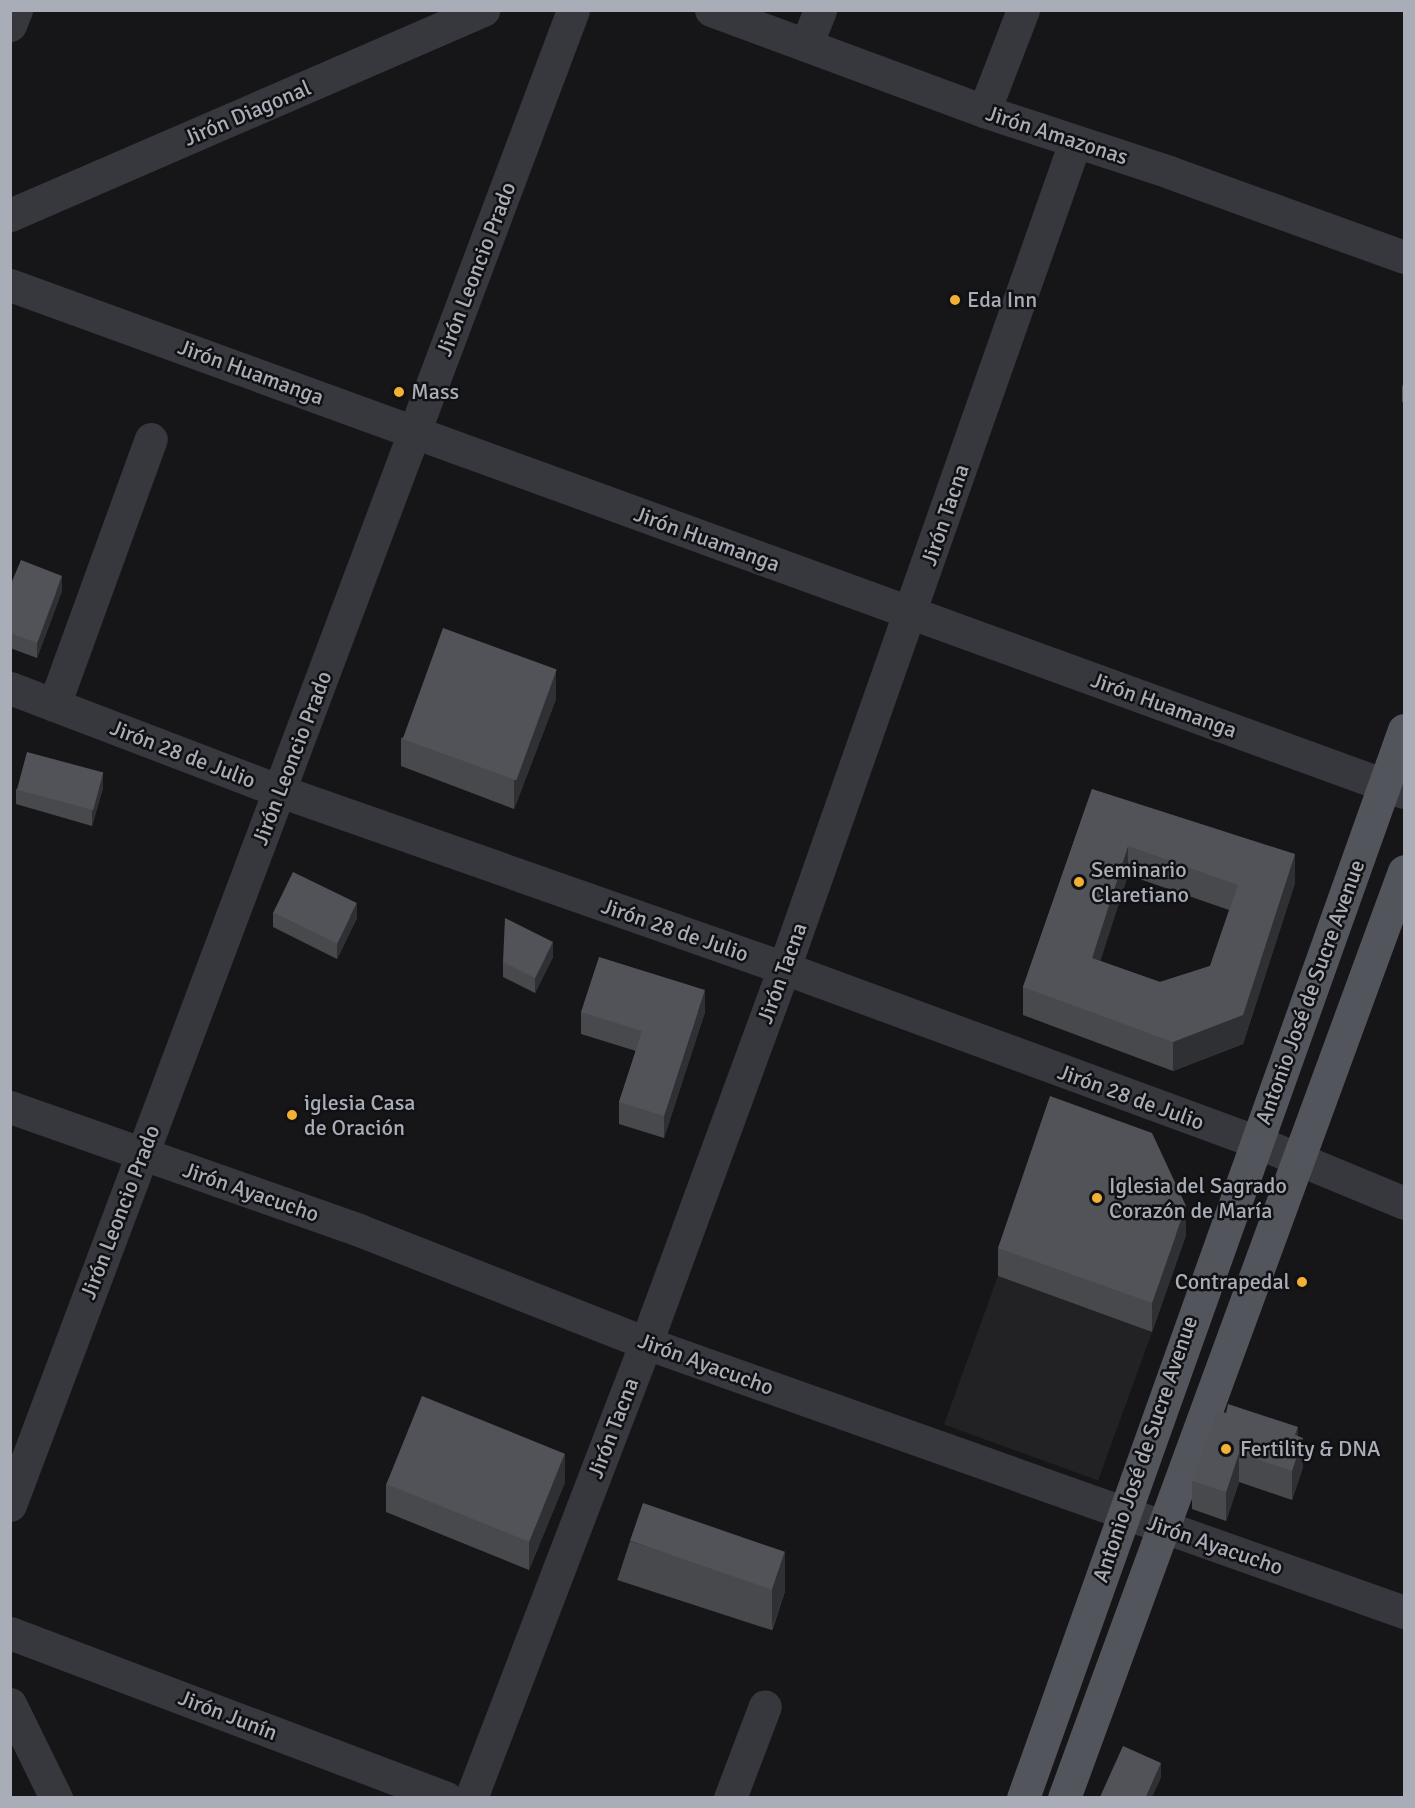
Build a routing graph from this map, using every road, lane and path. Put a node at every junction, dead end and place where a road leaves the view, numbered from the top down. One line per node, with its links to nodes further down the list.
1 (16, 10): 7 (street)
2 (483, 10): 11 (street, Jirón Diagonal)
3 (573, 10): 14 (street, Jirón Leoncio Prado)
4 (711, 10): 8 (street, Jirón Amazonas)
5 (820, 10): 8 (street)
6 (1023, 10): 9 (street)
7 (10, 25)
8 (806, 45): 9 (street, Jirón Amazonas)
9 (984, 111): 10 (street, Jirón Amazonas)
10 (1075, 141): 12 (street, Jirón Amazonas); 16 (street, Jirón Tacna)
11 (10, 215)
12 (1404, 257)
13 (10, 285): 14 (street, Jirón Huamanga)
14 (415, 432): 16 (street, Jirón Huamanga); 21 (street, Jirón Leoncio Prado)
15 (151, 439): 18 (street)
16 (911, 613): 20 (street, Jirón Huamanga); 23 (street, Jirón Tacna)
17 (10, 688): 18 (street, Jirón 28 de Julio)
18 (54, 705): 21 (street, Jirón 28 de Julio)
19 (1404, 730): 20 (main road, Antonio José de Sucre Avenue)
20 (1395, 789): 25 (main road, Antonio José de Sucre Avenue)
21 (280, 791): 23 (street, Jirón 28 de Julio); 26 (street, Jirón Leoncio Prado)
22 (1404, 871): 27 (main road, Antonio José de Sucre Avenue)
23 (784, 968): 25 (street, Jirón 28 de Julio); 29 (street, Jirón Tacna)
24 (10, 1107): 26 (street, Jirón Ayacucho)
25 (1257, 1142): 27 (street, Jirón 28 de Julio); 31 (main road, Antonio José de Sucre Avenue)
26 (142, 1154): 29 (street, Jirón Ayacucho); 30 (street, Jirón Leoncio Prado)
27 (1299, 1158): 28 (street, Jirón 28 de Julio); 32 (main road, Antonio José de Sucre Avenue)
28 (1404, 1203)
29 (646, 1343): 31 (street, Jirón Ayacucho); 39 (street, Jirón Tacna)
30 (10, 1505)
31 (1123, 1513): 32 (street, Jirón Ayacucho); 41 (main road, Antonio José de Sucre Avenue)
32 (1164, 1527): 33 (street, Jirón Ayacucho); 42 (main road, Antonio José de Sucre Avenue)
33 (1404, 1612)
34 (10, 1634): 38 (street, Jirón Junín)
35 (10, 1704): 37 (street)
36 (765, 1706): 40 (street)
37 (56, 1797)
38 (446, 1797)
39 (471, 1797)
40 (730, 1797)
41 (1023, 1797)
42 (1064, 1797)

